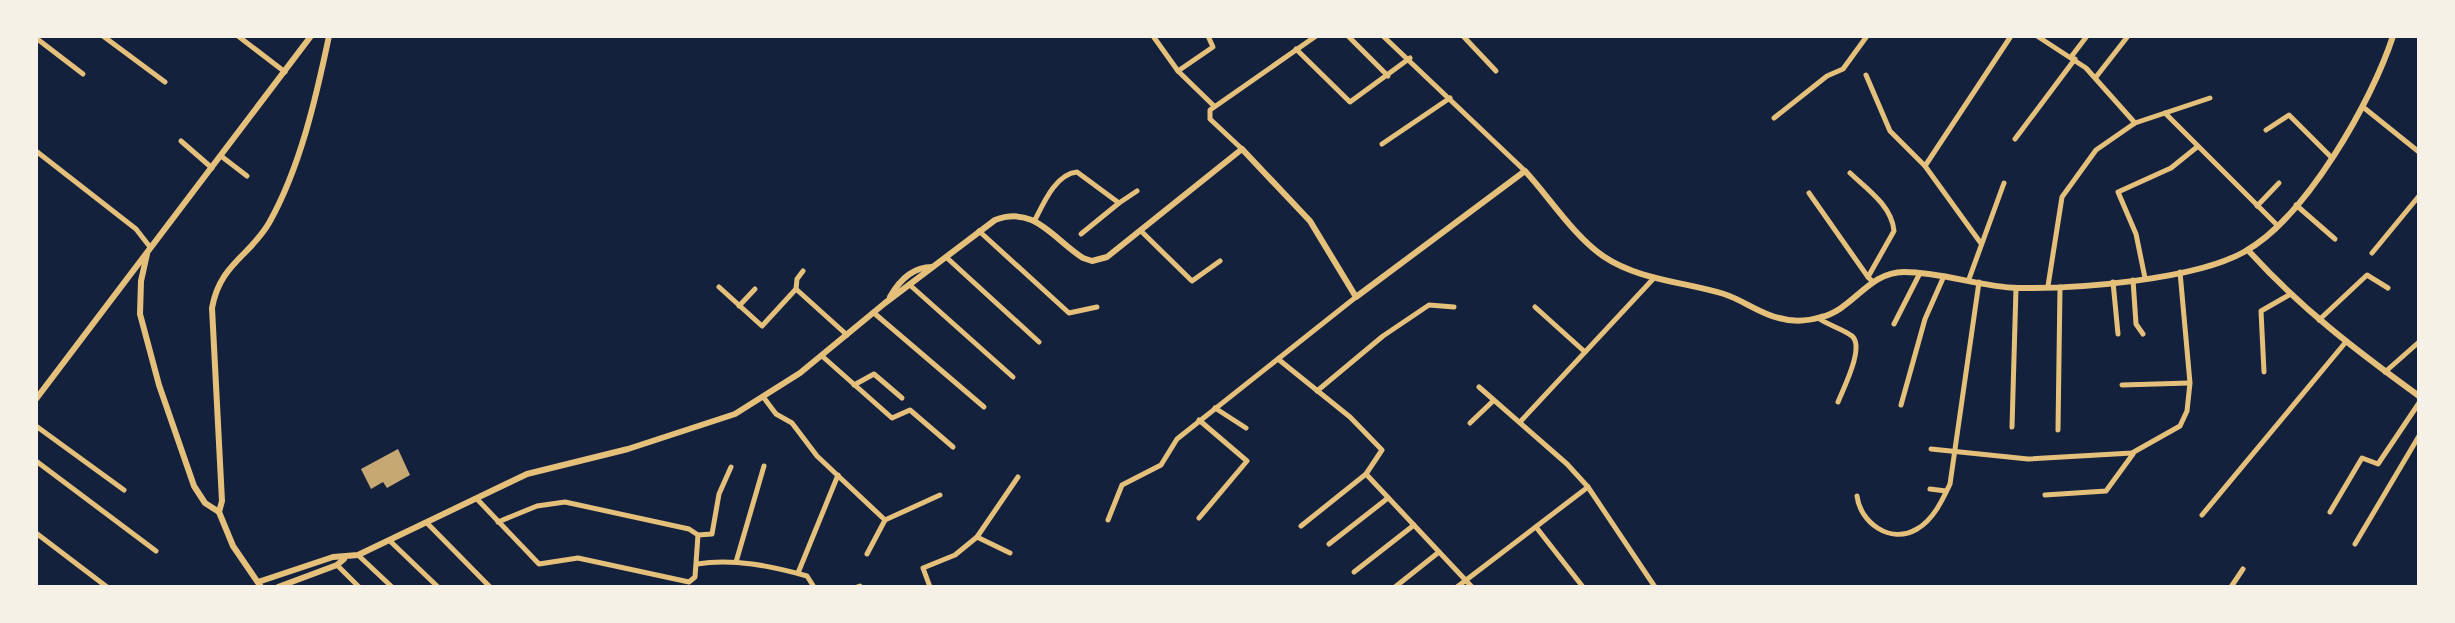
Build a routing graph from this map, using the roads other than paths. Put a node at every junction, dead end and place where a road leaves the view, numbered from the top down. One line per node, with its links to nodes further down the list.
1 (103, 36): 28 (street)
2 (238, 36): 23 (street)
3 (311, 36): 23 (street)
4 (329, 36): 156 (street)
5 (1153, 36): 21 (street)
6 (1208, 36): 21 (street)
7 (1316, 36): 18 (street)
8 (1348, 36): 26 (street)
9 (1383, 36): 19 (street)
10 (1463, 36): 22 (street)
11 (1867, 36): 34 (street)
12 (2011, 36): 46 (street)
13 (2037, 36): 20 (street)
14 (2087, 36): 20 (street)
15 (2128, 36): 27 (street)
16 (2393, 36): 32 (street)
17 (36, 38): 24 (street)
18 (1296, 49): 26 (street); 31 (street)
19 (1410, 58): 26 (street); 29 (street)
20 (2073, 58): 27 (street); 37 (street)
21 (1178, 71): 31 (street)
22 (1496, 71)
23 (285, 72): 44 (street)
24 (83, 74)
25 (1866, 75): 46 (street)
26 (1388, 76)
27 (2096, 77): 35 (street)
28 (165, 82)
29 (1450, 98): 39 (street); 48 (street)
30 (2210, 98): 33 (street)
31 (1214, 106): 41 (street)
32 (2363, 107): 43 (street); 45 (street)
33 (2165, 113): 35 (street); 40 (street)
34 (1774, 118)
35 (2135, 123): 84 (street)
36 (2266, 130): 45 (street)
37 (2015, 139)
38 (181, 141): 47 (street)
39 (1382, 144)
40 (2197, 147): 58 (street); 77 (street)
41 (1242, 149): 62 (street); 92 (street)
42 (36, 151): 66 (street)
43 (2419, 152)
44 (221, 156): 47 (street); 50 (street)
45 (2331, 157): 57 (street)
46 (1925, 166): 65 (street)
47 (212, 168): 66 (street)
48 (1525, 171): 76 (street); 92 (street)
49 (1850, 173): 78 (street)
50 (247, 176)
51 (2004, 183): 65 (street)
52 (2279, 183): 58 (street)
53 (1137, 191): 56 (street)
54 (1809, 193): 78 (street)
55 (2419, 196): 68 (street)
56 (1119, 203): 59 (street); 63 (street)
57 (2296, 205): 60 (street); 64 (street)
58 (2257, 206): 60 (street)
59 (1035, 220): 61 (street); 62 (street)
60 (2277, 225): 67 (street)
61 (979, 230): 69 (street); 95 (street)
62 (1141, 231): 70 (street)
63 (1081, 234)
64 (2335, 239)
65 (1980, 242): 79 (street)
66 (150, 247): 122 (street); 156 (street)
67 (2248, 250): 73 (street); 91 (street)
68 (2372, 253)
69 (945, 256): 71 (street); 105 (street)
70 (1220, 261)
71 (932, 267): 83 (street); 93 (street)
72 (803, 271): 90 (street)
73 (2180, 272): 77 (street); 114 (street)
74 (1920, 273): 75 (street); 78 (street); 101 (street)
75 (1945, 275): 79 (street); 126 (street)
76 (1655, 277): 99 (street); 108 (street)
77 (2145, 278): 80 (street)
78 (1870, 279): 99 (street)
79 (1969, 279): 81 (street)
80 (2133, 279): 82 (street); 103 (street)
81 (1980, 281): 87 (street); 139 (street)
82 (2113, 281): 85 (street); 102 (street)
83 (911, 286): 93 (street); 113 (street)
84 (2048, 286): 85 (street); 87 (street)
85 (2060, 286): 135 (street)
86 (719, 287): 94 (street)
87 (2016, 288): 133 (street)
88 (2388, 288): 100 (street)
89 (755, 289): 94 (street)
90 (796, 289): 94 (street); 104 (street)
91 (2289, 295): 100 (street); 111 (street)
92 (1356, 297): 110 (street)
93 (888, 300): 98 (street)
94 (739, 306)
95 (1097, 307)
96 (1454, 307): 118 (street)
97 (1535, 307): 108 (street)
98 (874, 313): 104 (street); 127 (street)
99 (1818, 318): 124 (street)
100 (2318, 321): 107 (street)
101 (1894, 324)
102 (2118, 334)
103 (2143, 334)
104 (847, 335): 109 (street)
105 (1039, 342)
106 (2419, 342): 112 (street)
107 (2345, 343): 112 (street); 158 (street)
108 (1585, 352): 130 (street)
109 (822, 356): 115 (street); 120 (street)
110 (1278, 359): 118 (street); 128 (street)
111 (2264, 372)
112 (2385, 372): 119 (street)
113 (1013, 377)
114 (2190, 383): 116 (street); 140 (street)
115 (854, 385): 121 (street); 137 (street)
116 (2122, 385)
117 (1479, 387): 123 (street)
118 (1317, 391): 144 (street)
119 (2419, 396)
120 (764, 398): 145 (street); 155 (street)
121 (902, 398)
122 (36, 399)
123 (1493, 401): 130 (street); 131 (street)
124 (1838, 402)
125 (2419, 403): 157 (street)
126 (1901, 405)
127 (984, 407)
128 (1215, 408): 129 (street); 134 (street)
129 (1199, 420): 159 (street); 161 (street)
130 (1520, 422): 147 (street)
131 (1470, 423)
132 (36, 426): 149 (street)
133 (2012, 427)
134 (1246, 428)
135 (2058, 430)
136 (2419, 436): 172 (street)
137 (953, 447)
138 (1931, 449): 139 (street)
139 (1954, 451): 140 (street); 150 (street)
140 (2134, 453): 152 (street)
141 (36, 461): 173 (street)
142 (764, 466): 179 (street)
143 (731, 467): 168 (street)
144 (1366, 474): 154 (street); 165 (street)
145 (838, 475): 160 (street); 184 (street)
146 (1018, 477): 169 (street)
147 (1588, 487): 166 (street); 199 (street)
148 (1930, 489): 150 (street)
149 (124, 490)
150 (1946, 491): 153 (street)
151 (940, 495): 160 (street)
152 (2045, 495)
153 (1857, 496)
154 (1388, 498): 164 (street); 171 (street)
155 (477, 499): 162 (street); 163 (street)
156 (219, 512): 186 (street)
157 (2330, 512)
158 (2202, 515)
159 (1199, 518)
160 (885, 520): 176 (street)
161 (1108, 520)
162 (498, 522): 168 (street); 180 (street)
163 (427, 523): 170 (street); 193 (street)
164 (1414, 525): 174 (street); 183 (street)
165 (1301, 526)
166 (1536, 527): 185 (street); 198 (street)
167 (36, 533): 188 (street)
168 (698, 535): 180 (street)
169 (977, 537): 175 (street); 194 (street)
170 (390, 541): 177 (street); 192 (street)
171 (1329, 544)
172 (2355, 544)
173 (156, 551)
174 (1439, 552): 185 (street); 195 (street)
175 (1010, 553)
176 (867, 554)
177 (358, 555): 178 (street); 191 (street)
178 (345, 558): 181 (street); 186 (street)
179 (736, 562): 180 (street); 184 (street)
180 (697, 564)
181 (337, 565): 189 (street); 190 (street)
182 (2243, 569): 200 (street)
183 (1354, 572)
184 (798, 573): 187 (street)
185 (1465, 580): 196 (street); 197 (street)
186 (260, 585)
187 (811, 586)
188 (107, 587)
189 (280, 587)
190 (359, 587)
191 (392, 587)
192 (438, 587)
193 (490, 587)
194 (930, 587)
195 (1395, 587)
196 (1457, 587)
197 (1472, 587)
198 (1583, 587)
199 (1655, 587)
200 (2231, 587)

